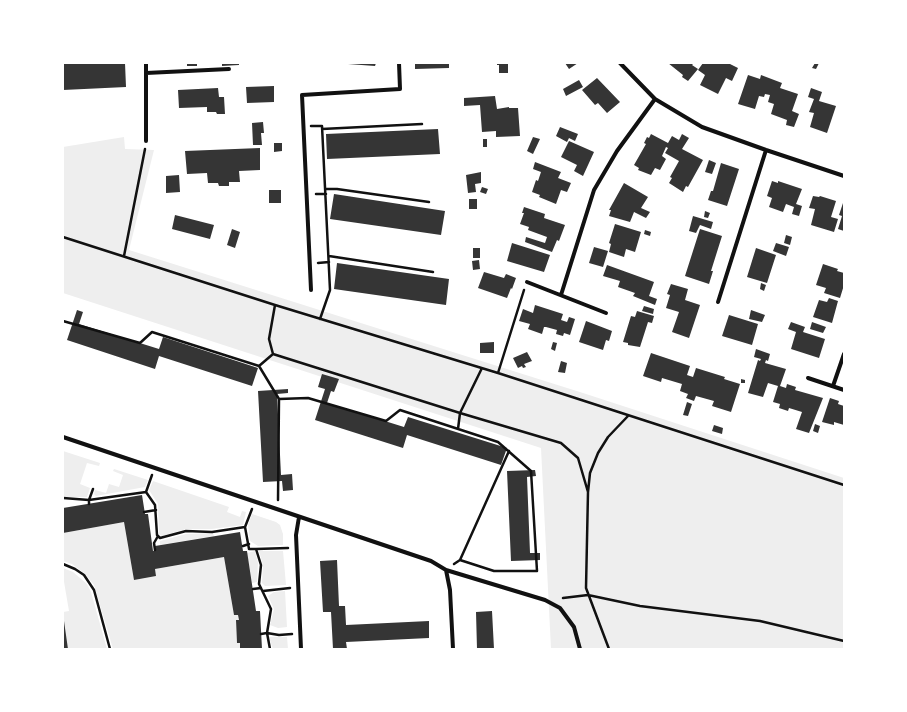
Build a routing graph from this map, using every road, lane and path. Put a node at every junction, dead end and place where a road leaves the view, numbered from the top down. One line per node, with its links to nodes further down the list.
1 (146, 63): 5 (street)
2 (399, 63): 8 (street)
3 (620, 63): 6 (street)
4 (229, 69): 5 (street)
5 (146, 73): 10 (street)
6 (655, 99): 11 (street); 21 (street)
7 (422, 124): 9 (path)
8 (304, 126): 9 (path); 20 (street)
9 (322, 129): 13 (path)
10 (146, 140): 16 (path)
11 (766, 150): 12 (street); 22 (street)
12 (844, 176)
13 (325, 189): 14 (path); 17 (path)
14 (429, 202)
15 (63, 237): 16 (path)
16 (124, 256): 23 (path)
17 (329, 256): 18 (path); 25 (path)
18 (433, 272)
19 (527, 282): 21 (street); 31 (path)
20 (311, 290)
21 (561, 295): 24 (street)
22 (718, 302)
23 (275, 305): 25 (path); 27 (path)
24 (606, 313)
25 (320, 318): 30 (path)
26 (63, 321): 29 (path)
27 (273, 354): 29 (path); 36 (path)
28 (844, 354): 33 (street)
29 (259, 366): 35 (path)
30 (482, 368): 31 (path); 36 (path)
31 (498, 373): 37 (path)
32 (808, 378): 33 (street)
33 (833, 386): 34 (street)
34 (844, 390)
35 (279, 399): 38 (path); 49 (path)
36 (460, 413): 38 (path); 45 (path)
37 (628, 416): 42 (path); 45 (path)
38 (458, 429): 40 (path)
39 (63, 436): 41 (street)
40 (509, 451): 60 (path); 60 (path)
41 (154, 467): 44 (path); 47 (street)
42 (844, 485)
43 (92, 489): 48 (path)
44 (146, 492): 48 (path); 50 (path)
45 (588, 492): 66 (path)
46 (63, 498): 48 (path)
47 (255, 501): 49 (street); 53 (path)
48 (89, 502)
49 (278, 508): 52 (street)
50 (156, 510): 51 (path); 54 (path)
51 (144, 512)
52 (299, 517): 62 (street); 69 (street)
53 (246, 527): 54 (path); 55 (path)
54 (158, 536): 59 (path)
55 (249, 544): 56 (path); 58 (path)
56 (243, 546)
57 (281, 548): 58 (path)
58 (256, 549): 64 (path)
59 (155, 550)
60 (460, 560): 62 (path)
61 (63, 564): 72 (path)
62 (446, 570): 67 (street); 75 (street)
63 (253, 589): 64 (path)
64 (262, 589): 65 (path); 68 (path)
65 (284, 589)
66 (588, 595): 67 (path); 71 (path); 77 (path)
67 (545, 600): 76 (street)
68 (267, 633): 69 (path); 70 (path); 73 (path)
69 (301, 633): 74 (street)
70 (261, 634)
71 (844, 641)
72 (110, 649)
73 (270, 649)
74 (302, 649)
75 (453, 649)
76 (580, 649)
77 (609, 649)

